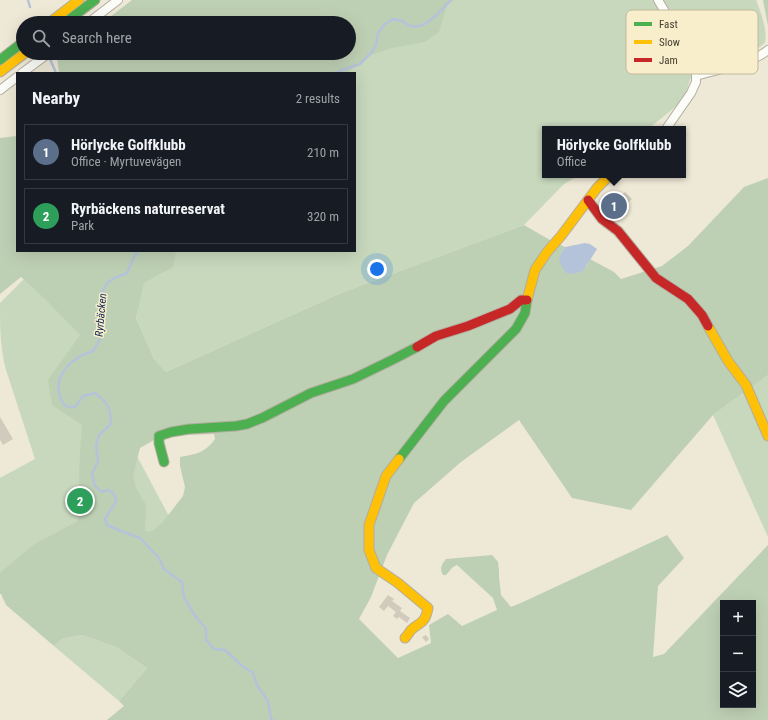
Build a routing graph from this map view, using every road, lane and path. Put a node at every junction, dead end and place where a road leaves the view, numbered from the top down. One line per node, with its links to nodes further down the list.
1 (79, 0): 6 (main road)
2 (95, 0): 7 (main road)
3 (118, 0): 8 (street)
4 (658, 0): 5 (street)
5 (664, 10)
6 (58, 16)
7 (74, 16)
8 (97, 16)
9 (16, 47): 12 (main road)
10 (768, 50): 11 (street)
11 (758, 57)
12 (0, 60)
13 (16, 60): 15 (main road)
14 (39, 60): 16 (street)
15 (0, 72)
16 (23, 72)
17 (703, 74): 18 (street)
18 (696, 76): 21 (street)
19 (16, 78): 20 (street)
20 (0, 90)
21 (668, 126)
22 (607, 178): 23 (main road)
23 (588, 200): 24 (main road); 25 (main road)
24 (526, 300): 26 (main road); 27 (main road)
25 (768, 436)
26 (164, 462)
27 (405, 638)

